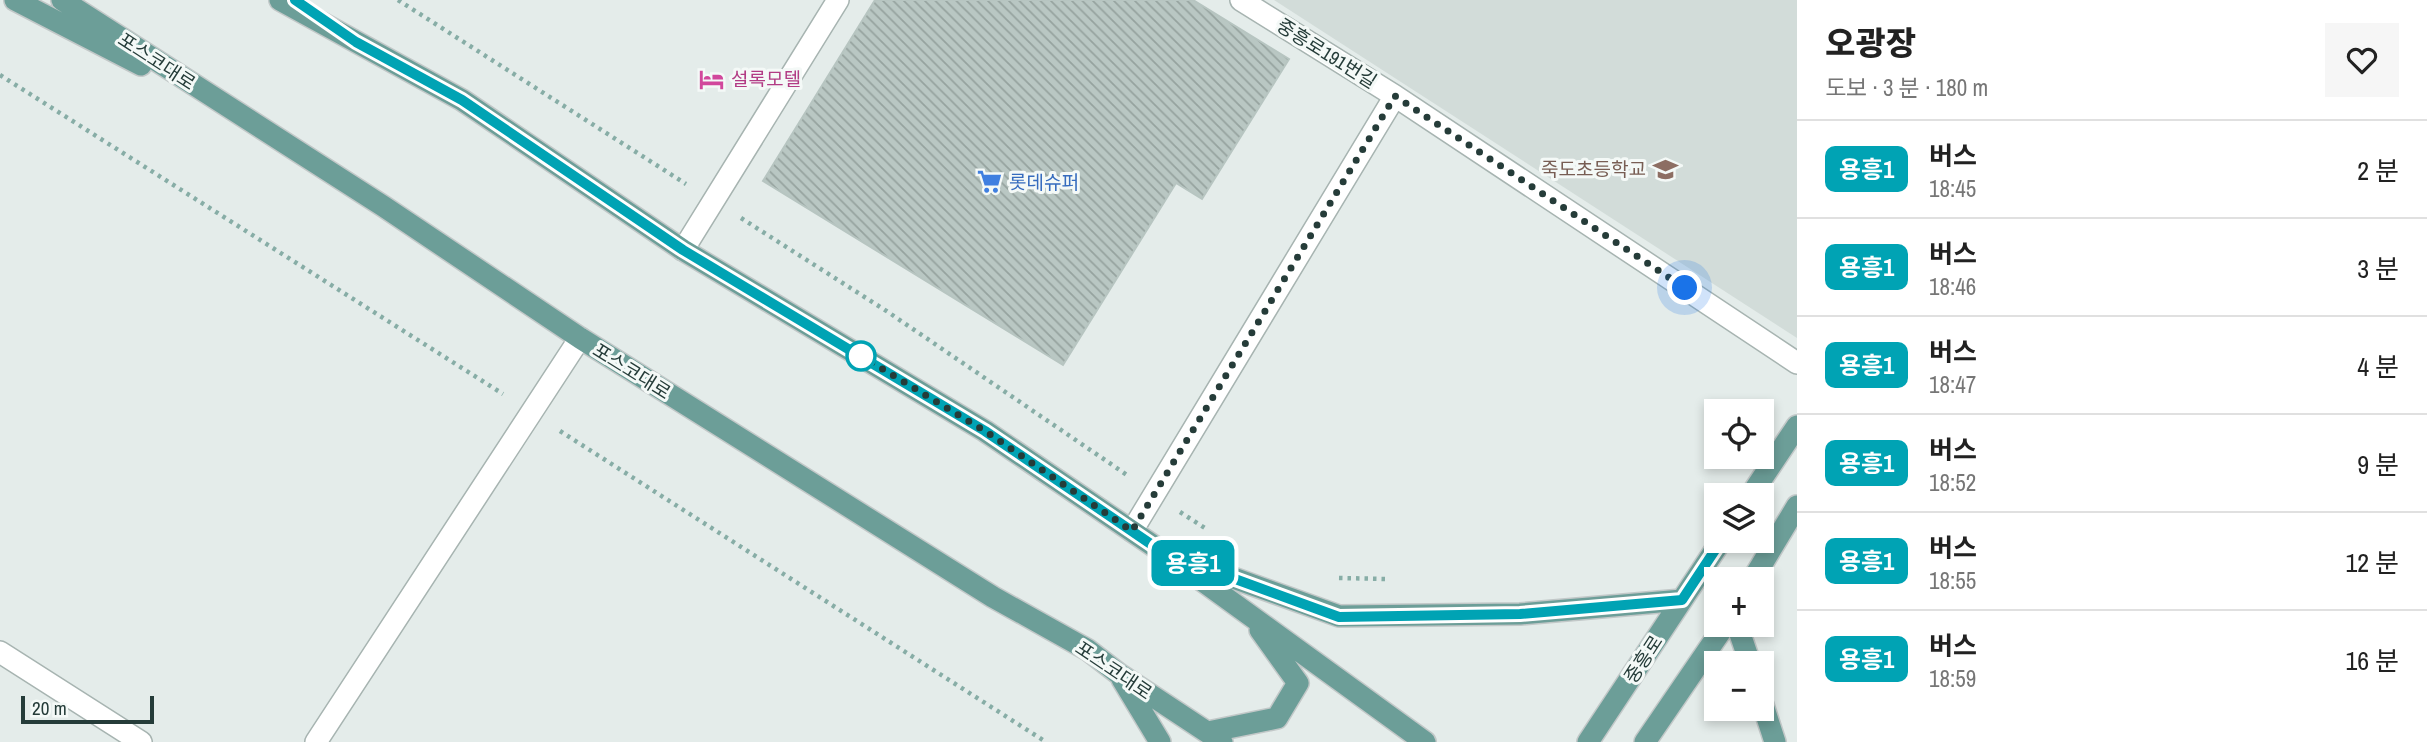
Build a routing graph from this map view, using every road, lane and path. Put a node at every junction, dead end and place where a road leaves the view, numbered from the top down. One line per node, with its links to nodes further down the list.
1 (15, 0): 11 (main road)
2 (62, 0): 11 (main road, 포스코대로)
3 (279, 0): 8 (main road, 포스코대로)
4 (295, 0): 8 (main road)
5 (398, 0): 12 (path)
6 (838, 0): 12 (street)
7 (1241, 0): 10 (street, 중흥로191번길)
8 (356, 42): 13 (main road, 포스코대로)
9 (0, 75): 16 (path)
10 (1395, 96): 15 (street, 중흥로191번길); 19 (street)
11 (255, 124): 14 (main road, 포스코대로)
12 (714, 201): 13 (street); 19 (path)
13 (683, 250): 21 (main road, 포스코대로)
14 (580, 338): 16 (street); 32 (main road, 포스코대로)
15 (1797, 362)
16 (532, 412): 36 (street); 37 (path)
17 (1797, 426): 18 (main road)
18 (1759, 483)
19 (1154, 494): 21 (street); 22 (path)
20 (1797, 506): 25 (main road)
21 (1132, 531): 23 (main road, 포스코대로)
22 (1211, 532)
23 (1164, 553): 28 (main road); 29 (main road, 포스코대로)
24 (1713, 553): 28 (main road, 중흥로)
25 (1761, 567)
26 (1329, 578): 27 (path)
27 (1395, 579)
28 (1682, 600): 40 (main road, 중흥로)
29 (1248, 614): 34 (main road, 포스코대로); 39 (main road, 포스코대로)
30 (1717, 637): 41 (main road)
31 (0, 652): 35 (street)
32 (1119, 674): 34 (main road, 포스코대로); 38 (main road)
33 (1768, 721): 42 (main road)
34 (1215, 737)
35 (141, 742)
36 (316, 742)
37 (1046, 742)
38 (1160, 742)
39 (1425, 742)
40 (1588, 742)
41 (1645, 742)
42 (1775, 742)

